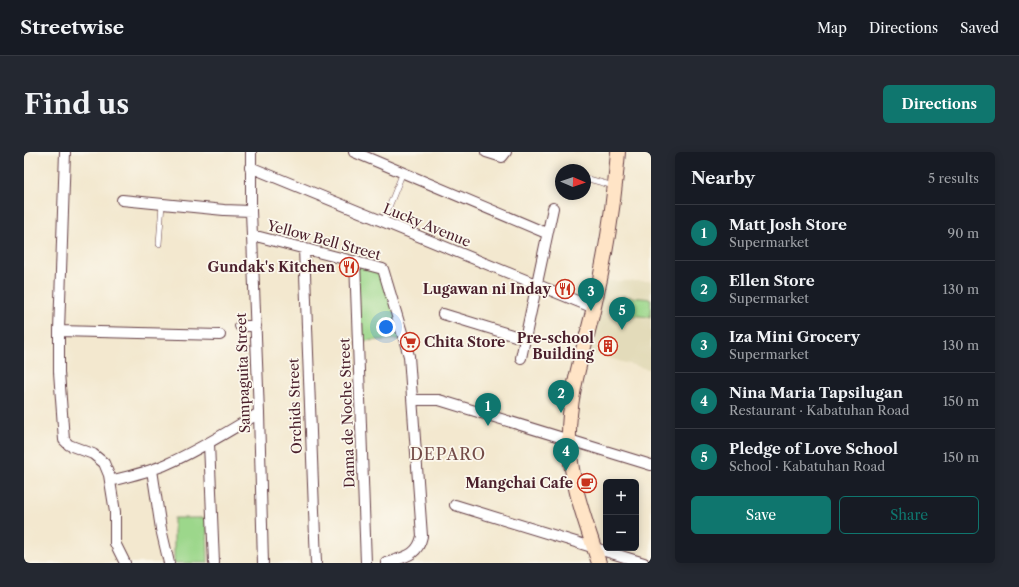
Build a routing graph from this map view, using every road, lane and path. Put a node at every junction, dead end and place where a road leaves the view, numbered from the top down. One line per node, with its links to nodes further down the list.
1 (65, 152): 26 (street)
2 (251, 152): 7 (street, Sampaguita Street)
3 (354, 152): 8 (street)
4 (486, 152): 6 (street)
5 (618, 152): 10 (street)
6 (505, 154)
7 (250, 167): 14 (street, Sampaguita Street); 15 (street, Lucky Avenue)
8 (403, 172): 15 (lane); 16 (street)
9 (591, 180): 10 (lane)
10 (615, 186): 22 (street)
11 (122, 200): 12 (street)
12 (162, 204): 14 (street); 18 (lane)
13 (553, 208): 16 (street)
14 (251, 210): 17 (street, Sampaguita Street)
15 (383, 222): 21 (street, Lucky Avenue)
16 (546, 233): 21 (street)
17 (252, 235): 19 (street, Yellow Bell Street); 25 (street, Sampaguita Street)
18 (158, 244)
19 (304, 248): 20 (street, Yellow Bell Street); 43 (street, Orchids Street)
20 (355, 261): 30 (street, Yellow Bell Street); 44 (street, Dama de Noche Street)
21 (536, 285): 22 (street, Lucky Avenue); 28 (street)
22 (594, 308): 32 (street)
23 (443, 314): 28 (street)
24 (240, 326): 25 (street)
25 (256, 326): 31 (street, Sampaguita Street)
26 (59, 331): 27 (street); 36 (street)
27 (220, 335)
28 (525, 338): 29 (street)
29 (521, 358)
30 (413, 400): 32 (street); 45 (street, Yellow Bell Street)
31 (259, 413): 33 (street); 42 (street, Sampaguita Street)
32 (569, 441): 34 (street); 38 (street)
33 (209, 443): 35 (street); 41 (street)
34 (651, 465)
35 (152, 470): 36 (street); 40 (street)
36 (110, 481): 39 (street)
37 (455, 505): 38 (street)
38 (594, 548): 46 (street); 47 (street)
39 (125, 563)
40 (169, 563)
41 (214, 563)
42 (263, 563)
43 (316, 563)
44 (366, 563)
45 (386, 563)
46 (599, 563)
47 (644, 563)

